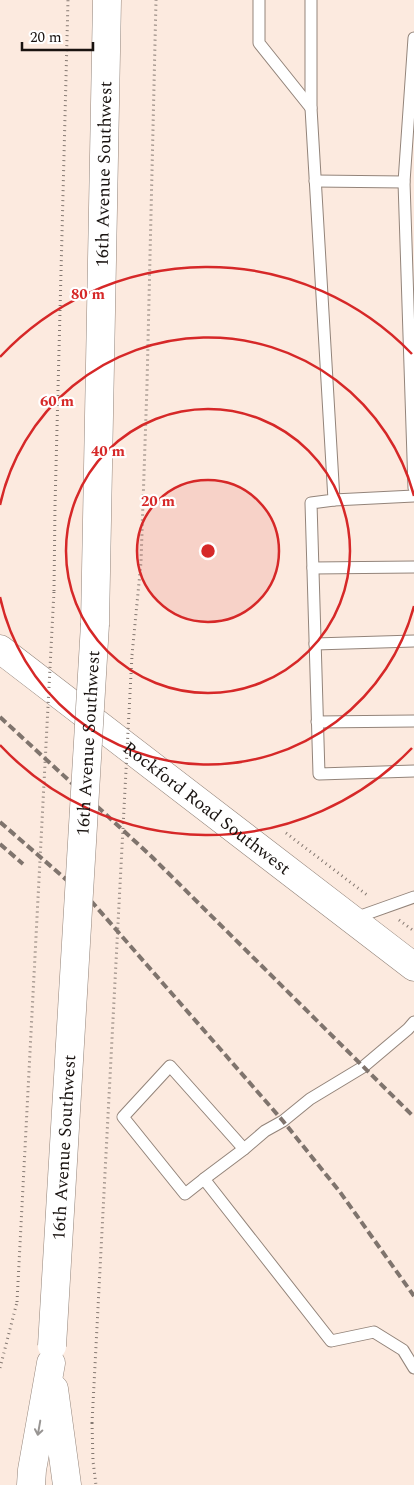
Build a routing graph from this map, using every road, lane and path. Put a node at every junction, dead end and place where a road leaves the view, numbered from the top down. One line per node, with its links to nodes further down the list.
1 (68, 0): 31 (path, bridge)
2 (107, 0): 30 (main road, 16th Avenue Southwest, bridge)
3 (156, 0): 35 (path, bridge)
4 (259, 0): 7 (lane)
5 (311, 0): 7 (lane)
6 (414, 38): 9 (lane)
7 (311, 108): 8 (lane)
8 (315, 181): 9 (lane); 12 (lane)
9 (404, 182): 10 (lane)
10 (414, 488)
11 (414, 496): 12 (lane)
12 (334, 500): 14 (lane)
13 (414, 567): 14 (lane)
14 (312, 568): 16 (lane)
15 (414, 641): 16 (lane)
16 (315, 644): 19 (lane)
17 (0, 649): 24 (main road, Rockford Road Southwest)
18 (414, 721): 19 (lane)
19 (317, 722): 20 (lane)
20 (414, 771)
21 (284, 832): 23 (path)
22 (414, 897): 23 (lane)
23 (384, 908): 24 (lane); 25 (path)
24 (352, 919): 26 (main road, Rockford Road Southwest)
25 (414, 931)
26 (414, 967)
27 (414, 1022): 28 (lane)
28 (244, 1149): 29 (lane); 29 (lane)
29 (204, 1179): 32 (lane)
30 (51, 1354): 33 (main road, 16th Avenue Southwest, one-way to 33); 34 (main road)
31 (0, 1368)
32 (414, 1368)
33 (31, 1485)
34 (67, 1485)
35 (96, 1485)

